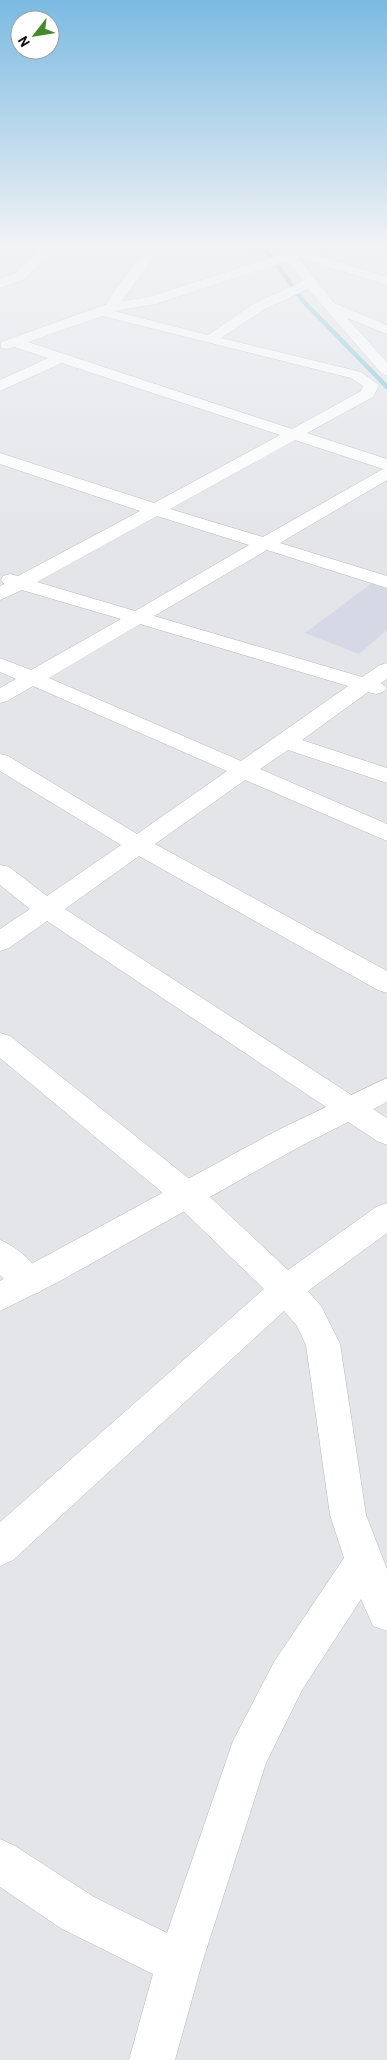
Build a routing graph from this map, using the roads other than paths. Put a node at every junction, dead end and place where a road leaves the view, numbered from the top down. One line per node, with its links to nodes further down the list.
1 (215, 341): 6 (street)
2 (360, 341): 5 (street)
3 (6, 345): 4 (street)
4 (59, 359): 7 (street); 8 (street)
5 (387, 371)
6 (379, 383): 8 (street)
7 (0, 386)
8 (295, 435): 10 (street); 12 (street)
9 (0, 458): 12 (street)
10 (387, 465)
11 (387, 473): 13 (street)
12 (156, 510): 13 (street); 16 (street)
13 (266, 543): 15 (street); 18 (street)
14 (0, 577): 16 (street)
15 (387, 582)
16 (20, 583): 17 (street); 18 (street)
17 (0, 594)
18 (136, 618): 21 (street); 22 (street)
19 (0, 664): 21 (street)
20 (387, 669): 22 (street)
21 (32, 678): 24 (street); 27 (street)
22 (364, 685): 23 (street); 25 (street)
23 (387, 691)
24 (0, 696)
25 (284, 741): 27 (street); 28 (street)
26 (0, 761): 30 (street)
27 (243, 770): 29 (street); 30 (street)
28 (387, 776)
29 (387, 834)
30 (137, 844): 32 (street); 34 (street)
31 (0, 873): 32 (street)
32 (48, 909): 33 (street); 37 (street)
33 (0, 942)
34 (387, 983)
35 (0, 1043): 39 (street)
36 (387, 1089): 37 (street)
37 (348, 1107): 38 (street); 39 (street)
38 (387, 1133)
39 (186, 1194): 42 (street); 43 (street)
40 (387, 1216): 43 (street)
41 (0, 1254): 42 (street)
42 (29, 1282): 44 (street)
43 (286, 1289): 45 (street); 46 (street)
44 (0, 1297)
45 (0, 1547)
46 (364, 1561): 47 (street); 49 (street)
47 (387, 1612)
48 (0, 1861): 49 (street)
49 (179, 1962): 50 (street)
50 (152, 2060)

